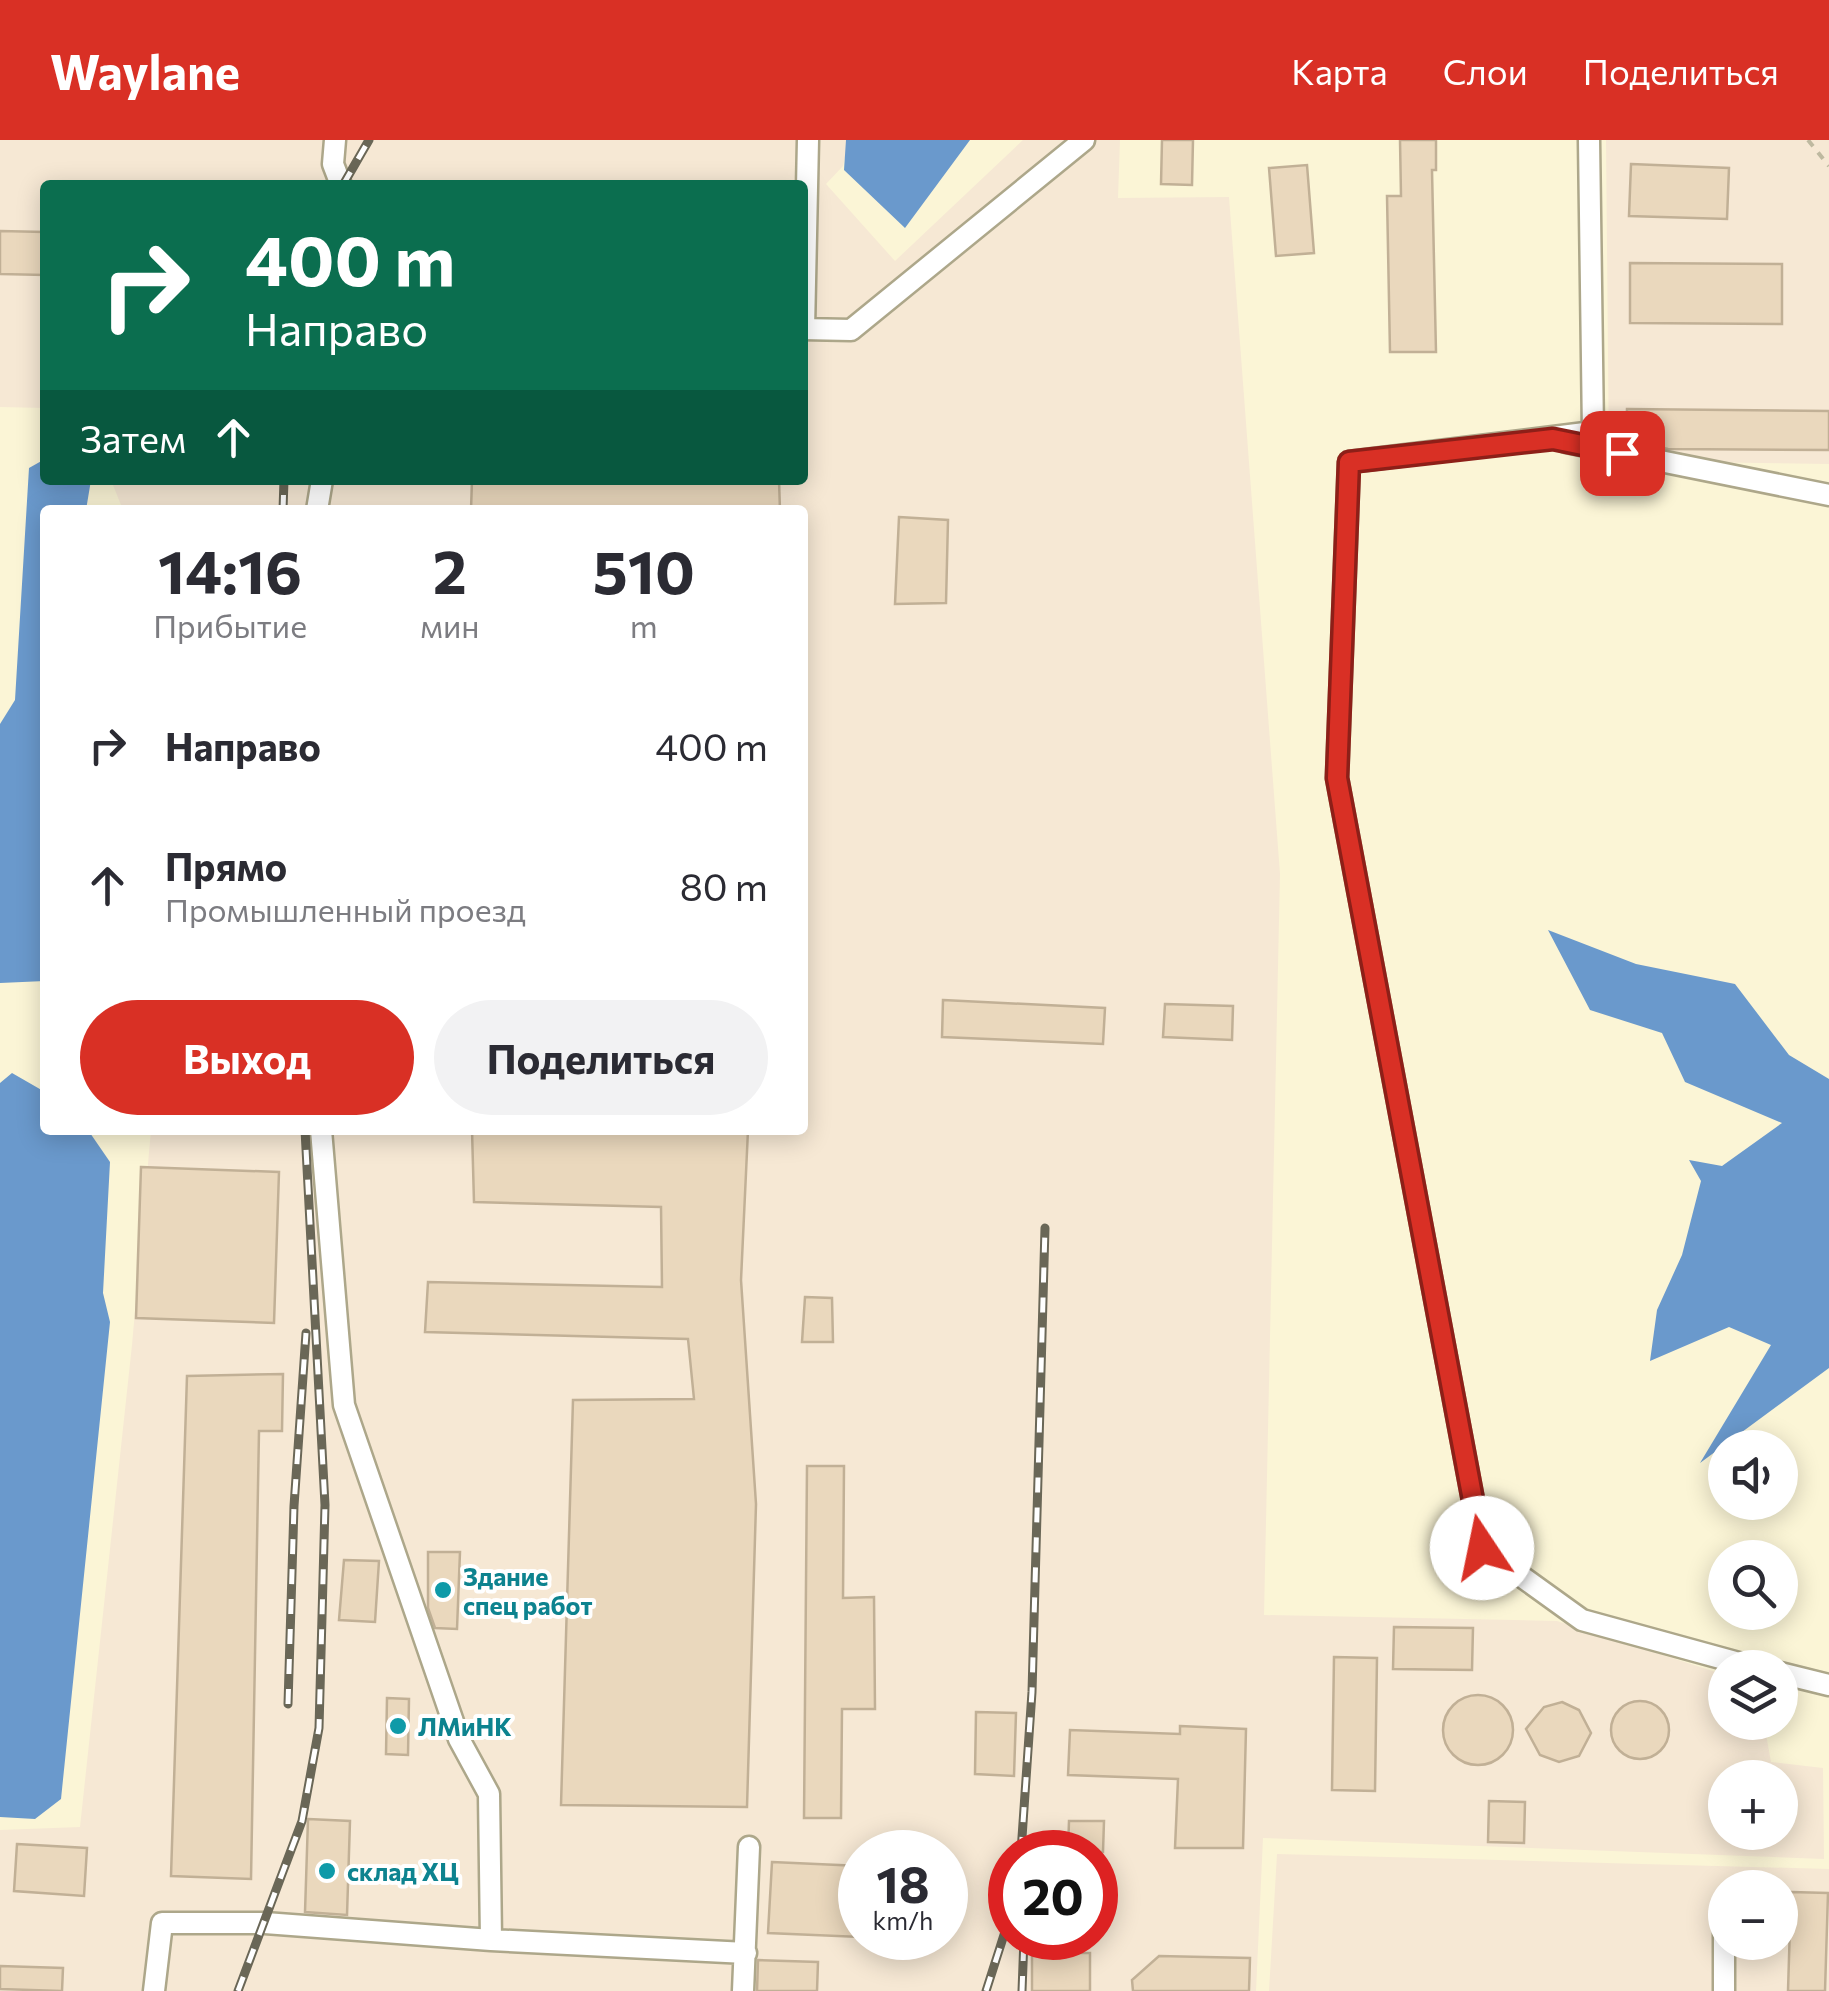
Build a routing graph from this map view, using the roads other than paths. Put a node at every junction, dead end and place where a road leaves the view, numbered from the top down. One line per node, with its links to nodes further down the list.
1 (335, 140): 5 (lane)
2 (808, 140): 6 (lane)
3 (1084, 140): 7 (lane)
4 (1589, 140): 8 (lane)
5 (339, 180)
6 (807, 180)
7 (808, 329)
8 (1553, 439): 9 (lane); 11 (lane)
9 (1829, 495)
10 (321, 1135): 15 (lane)
11 (1708, 1655)
12 (1798, 1677): 13 (lane)
13 (1829, 1685)
14 (749, 1848): 16 (lane)
15 (490, 1940): 16 (lane); 18 (lane)
16 (746, 1953): 19 (lane)
17 (1724, 1960): 20 (lane)
18 (154, 1991)
19 (743, 1991)
20 (1724, 1991)

